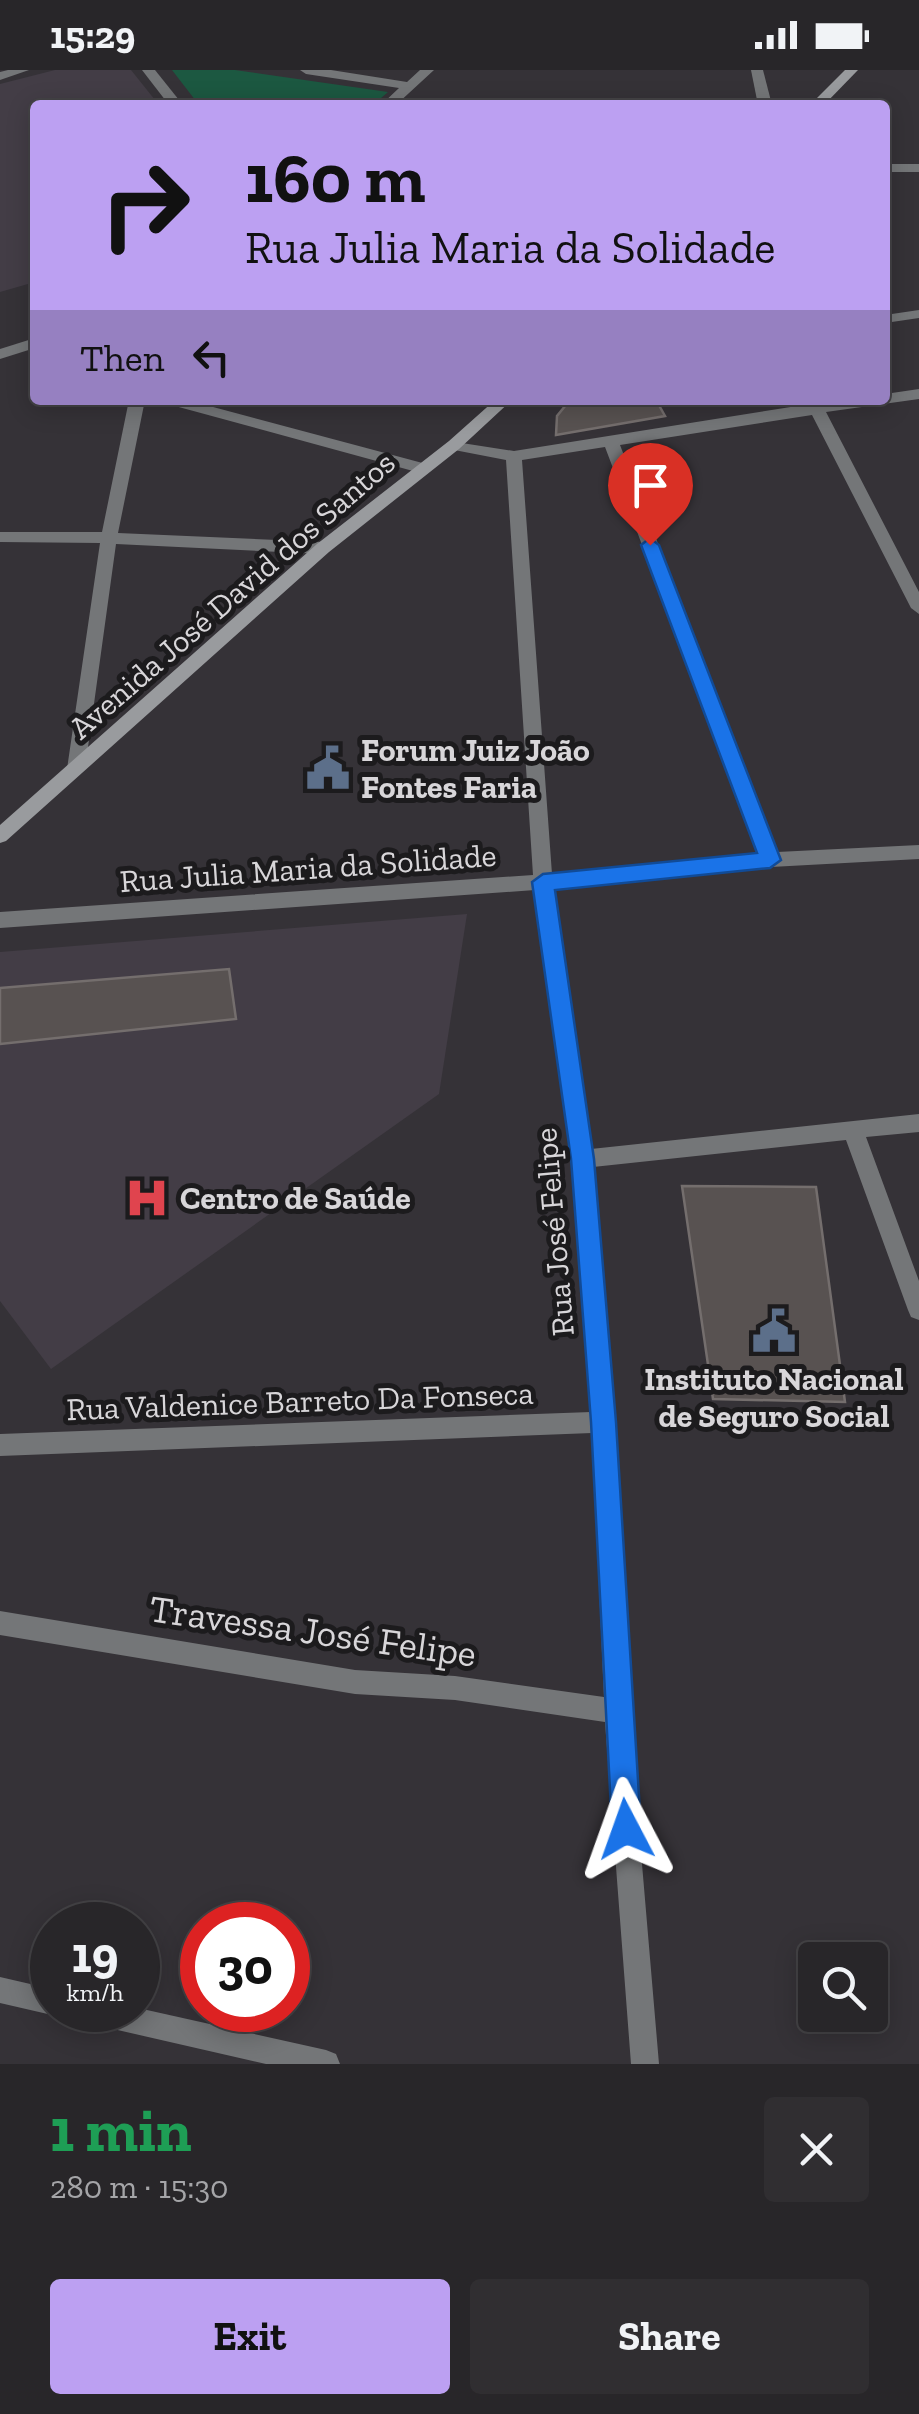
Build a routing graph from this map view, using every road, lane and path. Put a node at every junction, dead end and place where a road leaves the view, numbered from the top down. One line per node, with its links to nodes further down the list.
1 (23, 70): 7 (street)
2 (148, 70): 9 (street)
3 (306, 70): 8 (street)
4 (428, 70): 8 (street)
5 (757, 70): 11 (street)
6 (852, 70): 12 (main road)
7 (0, 76)
8 (410, 86): 10 (street)
9 (172, 100)
10 (394, 100)
11 (764, 100)
12 (822, 100)
13 (890, 168): 14 (street)
14 (919, 168)
15 (919, 314): 16 (street)
16 (890, 319)
17 (30, 345): 18 (street)
18 (0, 354)
19 (919, 394): 20 (street)
20 (890, 398)
21 (136, 405): 31 (street)
22 (187, 405): 29 (street)
23 (498, 405): 27 (main road, Avenida José David dos Santos)
24 (838, 405): 25 (street)
25 (816, 408): 26 (street); 33 (street)
26 (610, 440): 28 (street); 37 (street)
27 (454, 445): 28 (street); 29 (main road, Avenida José David dos Santos)
28 (514, 456): 38 (street, Rua José Felipe)
29 (424, 469): 32 (main road, Avenida José David dos Santos)
30 (0, 537): 31 (street)
31 (109, 538): 32 (street); 34 (street)
32 (323, 548): 34 (main road, Avenida José David dos Santos)
33 (919, 608)
34 (76, 769): 35 (main road, Avenida José David dos Santos)
35 (0, 836)
36 (919, 852): 37 (street, Rua Julia Maria da Solidade)
37 (770, 860): 38 (street, Rua Julia Maria da Solidade)
38 (543, 882): 39 (street, Rua Julia Maria da Solidade); 42 (street, Rua José Felipe)
39 (0, 920)
40 (919, 1122): 41 (street)
41 (852, 1128): 42 (street); 43 (street)
42 (582, 1159): 44 (street, Rua José Felipe)
43 (919, 1310)
44 (604, 1422): 45 (street, Rua Valdenice Barreto Da Fonseca); 47 (street, Rua José Felipe)
45 (0, 1445)
46 (0, 1623): 47 (street, Travessa José Felipe)
47 (617, 1712): 52 (street, Rua José Felipe)
48 (0, 1990): 49 (street)
49 (30, 1997)
50 (160, 2026): 51 (street)
51 (326, 2064)
52 (644, 2064)

